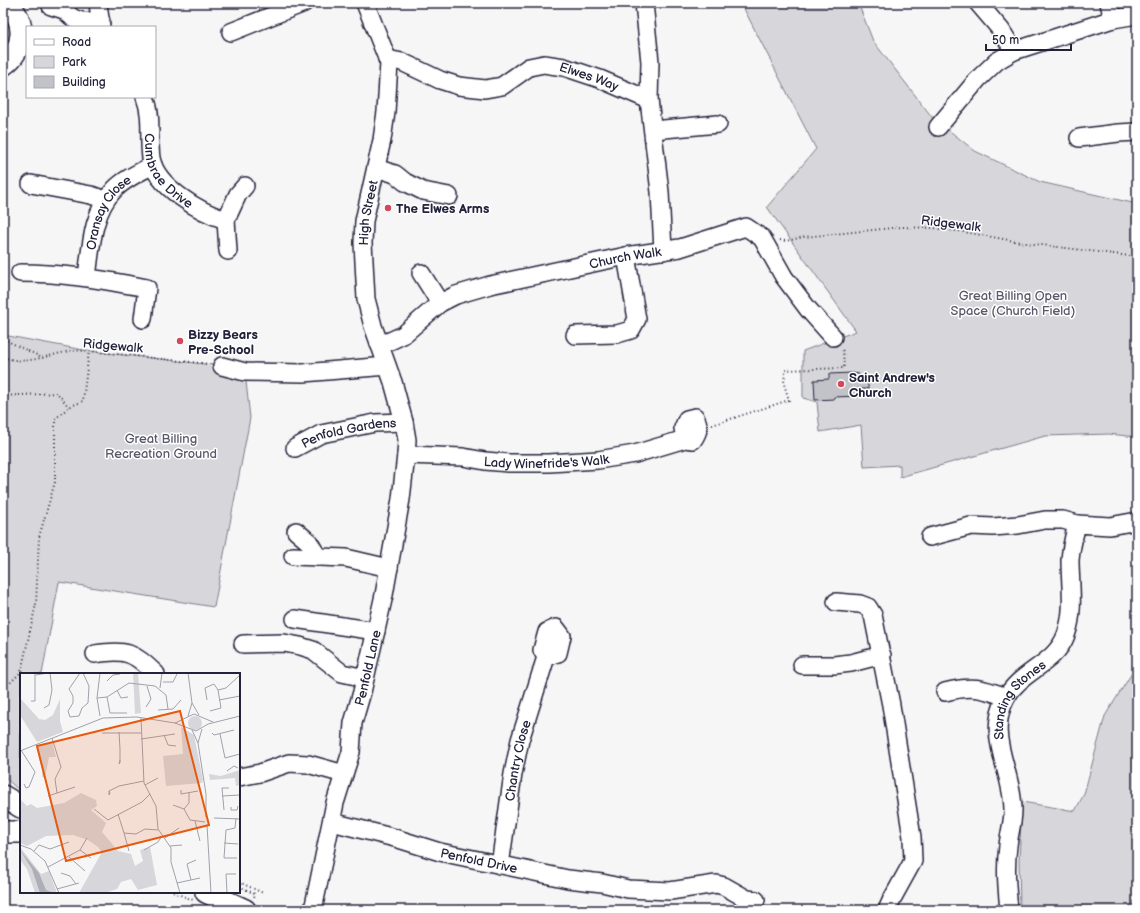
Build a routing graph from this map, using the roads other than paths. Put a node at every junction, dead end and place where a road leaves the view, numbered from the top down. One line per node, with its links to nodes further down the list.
1 (98, 3): 10 (street)
2 (304, 3): 11 (street)
3 (644, 3): 17 (street)
4 (978, 3): 13 (street)
5 (10, 4): 12 (main road)
6 (370, 4): 14 (street, High Street)
7 (51, 6): 10 (street)
8 (1111, 11): 9 (street); 13 (street)
9 (1137, 15)
10 (101, 24)
11 (231, 32)
12 (24, 38): 15 (main road)
13 (1014, 50): 19 (street)
14 (388, 59): 17 (street, Elwes Way); 24 (street, High Street)
15 (3, 65)
16 (145, 98): 23 (street, Cumbrae Drive)
17 (649, 100): 20 (street)
18 (718, 124): 20 (street)
19 (938, 126)
20 (652, 130): 31 (street)
21 (1137, 132): 22 (street)
22 (1079, 138)
23 (153, 165): 28 (street, Oransay Close); 29 (street, Cumbrae Drive)
24 (376, 168): 27 (street); 40 (street, High Street)
25 (31, 184): 28 (street)
26 (245, 186): 29 (street)
27 (449, 196)
28 (105, 200): 35 (street, Oransay Close)
29 (226, 220): 30 (street)
30 (228, 251)
31 (663, 251): 32 (street, Church Walk); 39 (street, Church Walk)
32 (626, 256): 36 (street, Church Walk); 38 (street)
33 (20, 273): 35 (street)
34 (421, 273): 36 (street)
35 (87, 277): 37 (street)
36 (440, 303): 40 (street, Church Walk)
37 (143, 319)
38 (575, 335)
39 (833, 337)
40 (379, 344): 42 (street, High Street)
41 (222, 366): 42 (street)
42 (387, 366): 43 (street, High Street)
43 (404, 422): 45 (street, Penfold Gardens); 46 (street, Penfold Lane)
44 (692, 434): 46 (street, Lady Winefride's Walk)
45 (295, 448)
46 (406, 455): 53 (street, Penfold Lane)
47 (1137, 521): 48 (street)
48 (1077, 524): 50 (street); 65 (street, Standing Stones)
49 (296, 530): 52 (street)
50 (930, 537)
51 (293, 556): 52 (street)
52 (318, 557): 53 (street)
53 (389, 568): 56 (street, Penfold Lane)
54 (836, 602): 59 (street)
55 (295, 619): 56 (street)
56 (376, 631): 63 (street, Penfold Lane)
57 (243, 644): 63 (street)
58 (95, 654): 62 (street)
59 (882, 655): 61 (street); 78 (street)
60 (546, 657): 73 (street, Chantry Close)
61 (802, 665)
62 (155, 673)
63 (365, 678): 66 (street, Penfold Lane)
64 (945, 692): 65 (street)
65 (1006, 697): 79 (street, Standing Stones)
66 (344, 774): 67 (street); 70 (street, Penfold Lane)
67 (240, 777)
68 (3, 796): 69 (main road)
69 (20, 806)
70 (332, 822): 73 (street, Penfold Drive); 77 (street, Penfold Lane)
71 (3, 832): 72 (main road)
72 (20, 832)
73 (500, 865): 75 (street, Penfold Drive)
74 (210, 893): 76 (main road)
75 (756, 900)
76 (250, 902)
77 (313, 910)
78 (887, 910)
79 (1010, 910)

